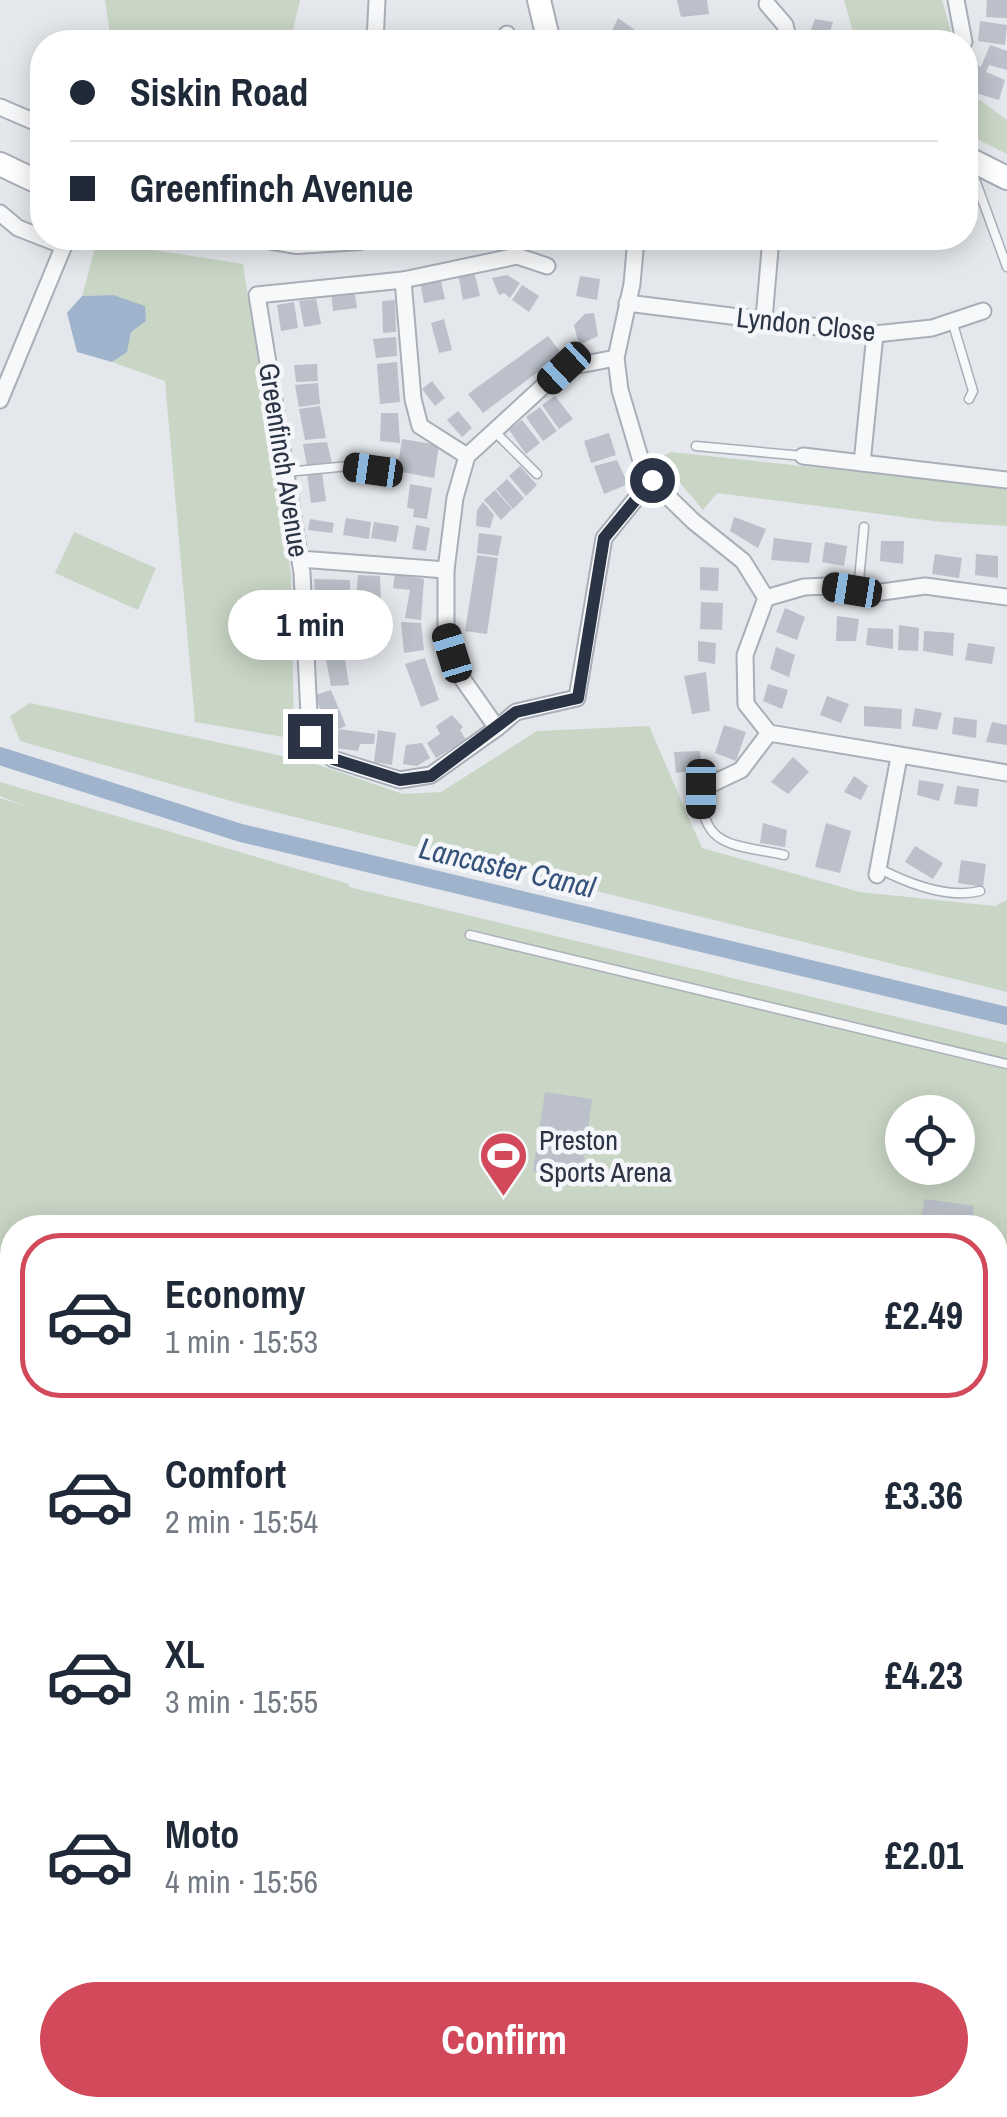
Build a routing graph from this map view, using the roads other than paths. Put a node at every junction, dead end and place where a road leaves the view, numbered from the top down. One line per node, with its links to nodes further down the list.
1 (377, 0): 5 (street)
2 (539, 0): 6 (main road)
3 (956, 0): 8 (street)
4 (767, 4): 7 (street)
5 (376, 30)
6 (546, 30)
7 (785, 30)
8 (962, 30)
9 (0, 107): 10 (street)
10 (30, 120)
11 (978, 163): 14 (main road)
12 (0, 164): 13 (main road)
13 (30, 178)
14 (1007, 178)
15 (978, 189): 22 (lane)
16 (0, 213): 17 (street)
17 (30, 232)
18 (62, 250): 31 (street)
19 (632, 250): 24 (street)
20 (771, 250): 26 (street)
21 (547, 266): 23 (street, Greenfinch Avenue)
22 (1007, 266)
23 (403, 280): 34 (street); 38 (street, Greenfinch Avenue)
24 (627, 303): 26 (street, Lyndon Close); 29 (street)
25 (982, 311): 27 (street, Lyndon Close)
26 (764, 319): 28 (street, Lyndon Close)
27 (952, 320): 28 (street, Lyndon Close); 30 (lane)
28 (875, 334): 36 (street)
29 (616, 358): 32 (street); 40 (street)
30 (969, 399)
31 (0, 400)
32 (495, 432): 34 (street); 39 (lane)
33 (696, 446): 35 (lane)
34 (467, 456): 44 (street)
35 (803, 456): 36 (street)
36 (862, 463): 41 (street)
37 (373, 470): 38 (lane)
38 (286, 472): 43 (street, Greenfinch Avenue)
39 (537, 474)
40 (652, 480): 47 (street); 48 (street, Greenfinch Avenue)
41 (1007, 480)
42 (864, 527): 45 (lane)
43 (300, 558): 44 (street); 48 (street, Greenfinch Avenue)
44 (446, 570): 48 (street)
45 (858, 591): 46 (street); 47 (street)
46 (1007, 597)
47 (766, 598): 49 (street)
48 (497, 728)
49 (768, 733): 50 (street); 52 (street)
50 (899, 757): 51 (street); 54 (street)
51 (1007, 773)
52 (701, 789): 53 (lane)
53 (784, 856)
54 (878, 872): 55 (lane)
55 (980, 891)
56 (470, 936): 57 (lane)
57 (1007, 1064)

